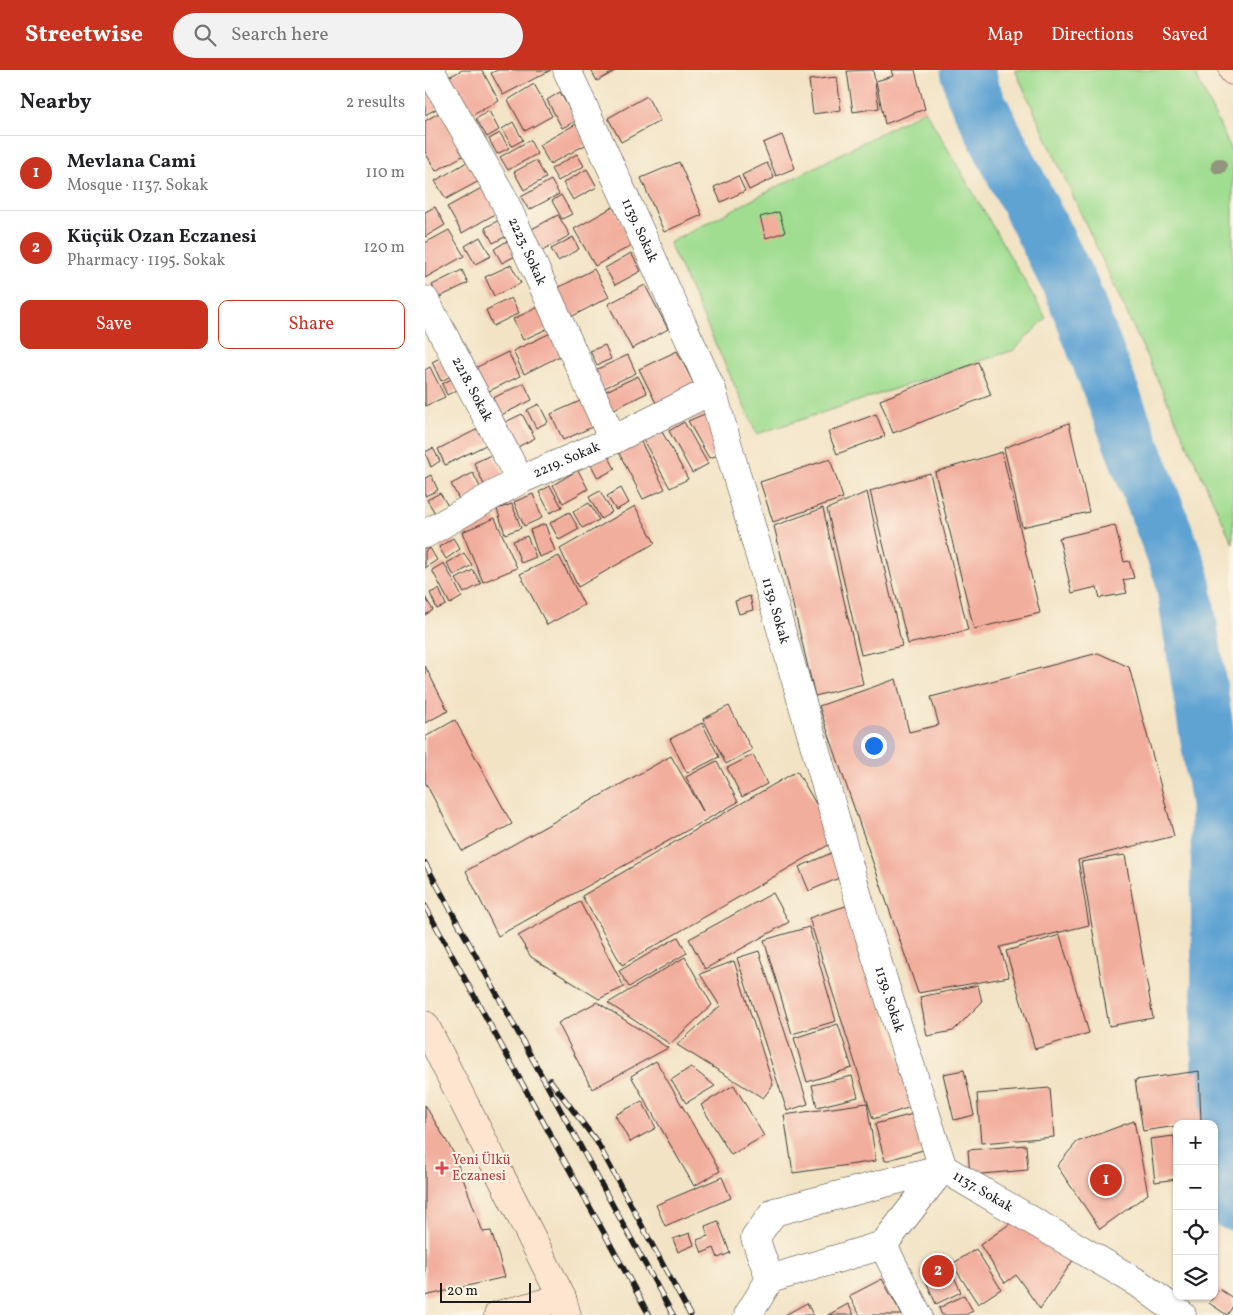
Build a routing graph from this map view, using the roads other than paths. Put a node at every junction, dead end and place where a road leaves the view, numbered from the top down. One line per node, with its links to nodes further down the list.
1 (430, 70): 5 (street, 2223. Sokak)
2 (567, 70): 4 (street, 1139. Sokak)
3 (425, 300): 6 (street, 2218. Sokak)
4 (712, 390): 5 (street, 2219. Sokak); 9 (street, 1139. Sokak)
5 (613, 440): 6 (street, 2219. Sokak)
6 (520, 480): 7 (street, 2219. Sokak)
7 (425, 534)
8 (425, 1024): 12 (main road)
9 (943, 1168): 10 (street, 1137. Sokak); 11 (street); 16 (street, 1137. Sokak)
10 (883, 1245): 11 (street); 15 (street)
11 (770, 1280): 14 (street)
12 (565, 1306): 13 (main road)
13 (498, 1315)
14 (748, 1315)
15 (918, 1315)
16 (1182, 1315)

